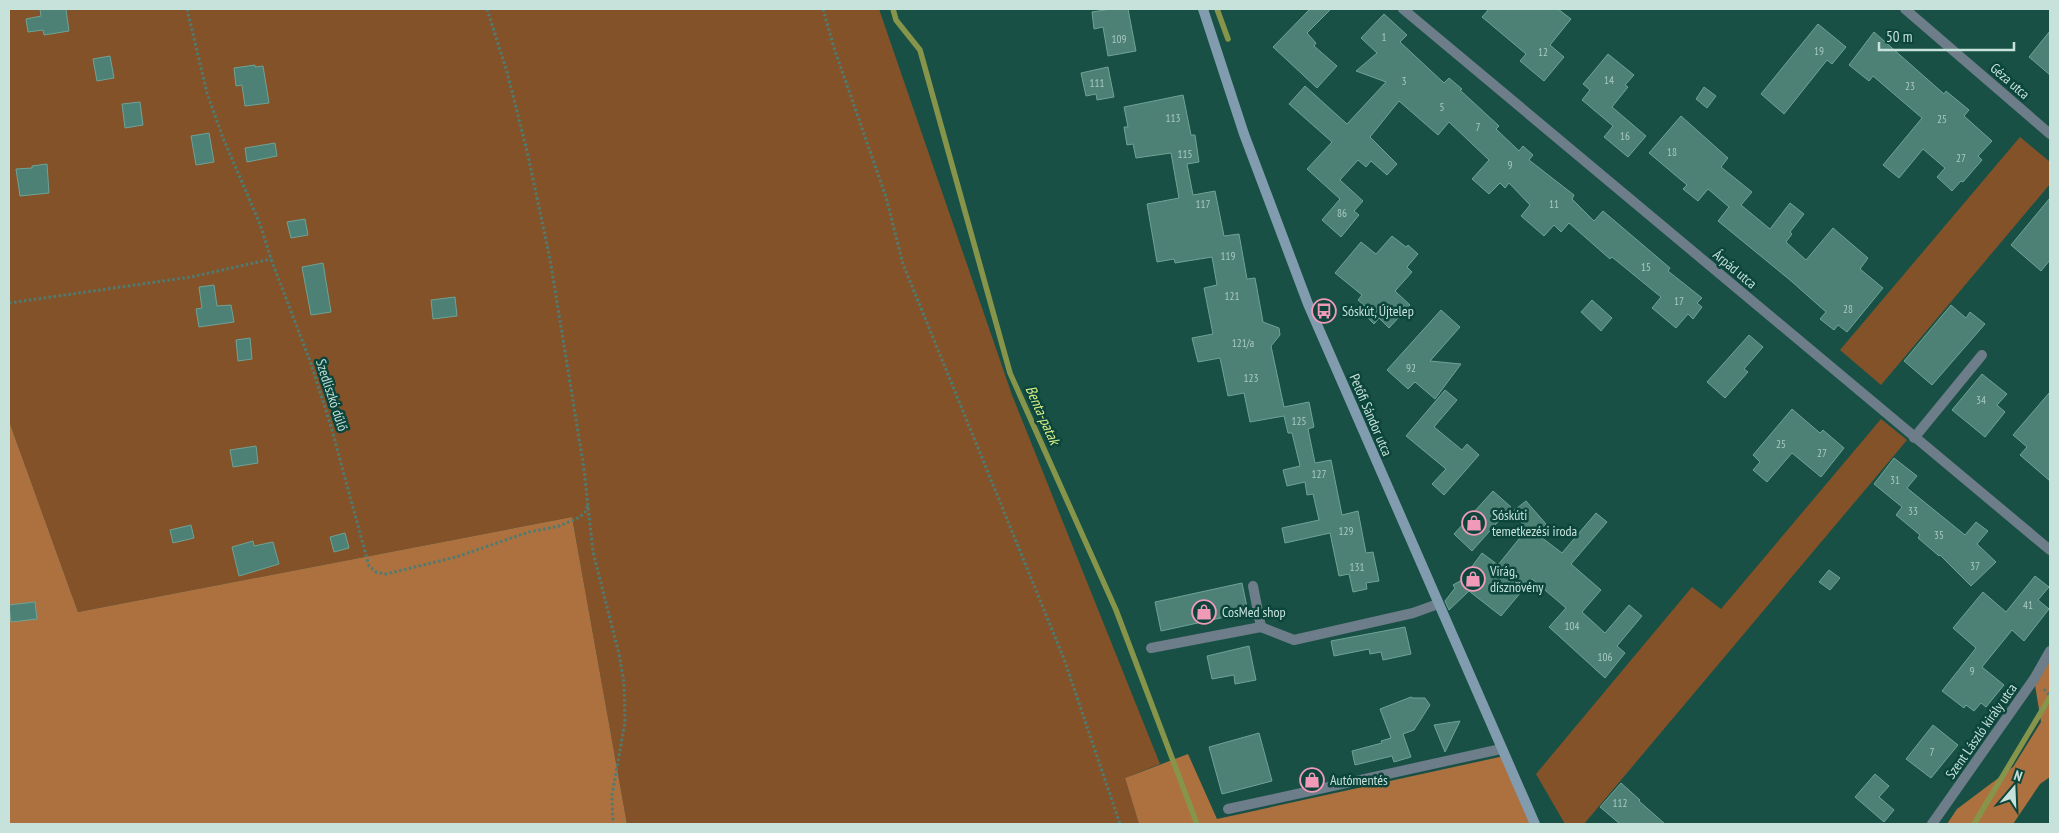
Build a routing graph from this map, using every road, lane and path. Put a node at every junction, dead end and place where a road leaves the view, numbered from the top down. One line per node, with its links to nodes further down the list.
1 (187, 9): 8 (path, Szedliszkó dűlő)
2 (486, 9): 12 (path)
3 (823, 9): 24 (path)
4 (1203, 9): 15 (main road, Petőfi Sándor utca)
5 (1403, 9): 11 (street, Árpád utca)
6 (1905, 9): 7 (street, Géza utca)
7 (2050, 134)
8 (271, 259): 9 (path); 12 (path, Szedliszkó dűlő)
9 (9, 304)
10 (1982, 355): 11 (street)
11 (1914, 438): 13 (street, Árpád utca)
12 (588, 504): 23 (path)
13 (2050, 550)
14 (1252, 586): 16 (street)
15 (1438, 604): 16 (street); 21 (main road, Petőfi Sándor utca)
16 (1260, 627): 17 (street)
17 (1151, 648)
18 (2050, 651): 26 (street, Szent László király utca)
19 (2047, 692): 20 (path)
20 (2050, 696)
21 (1501, 749): 22 (street); 25 (main road, Petőfi Sándor utca)
22 (1228, 809)
23 (613, 824)
24 (1120, 824)
25 (1535, 824)
26 (1932, 824)

